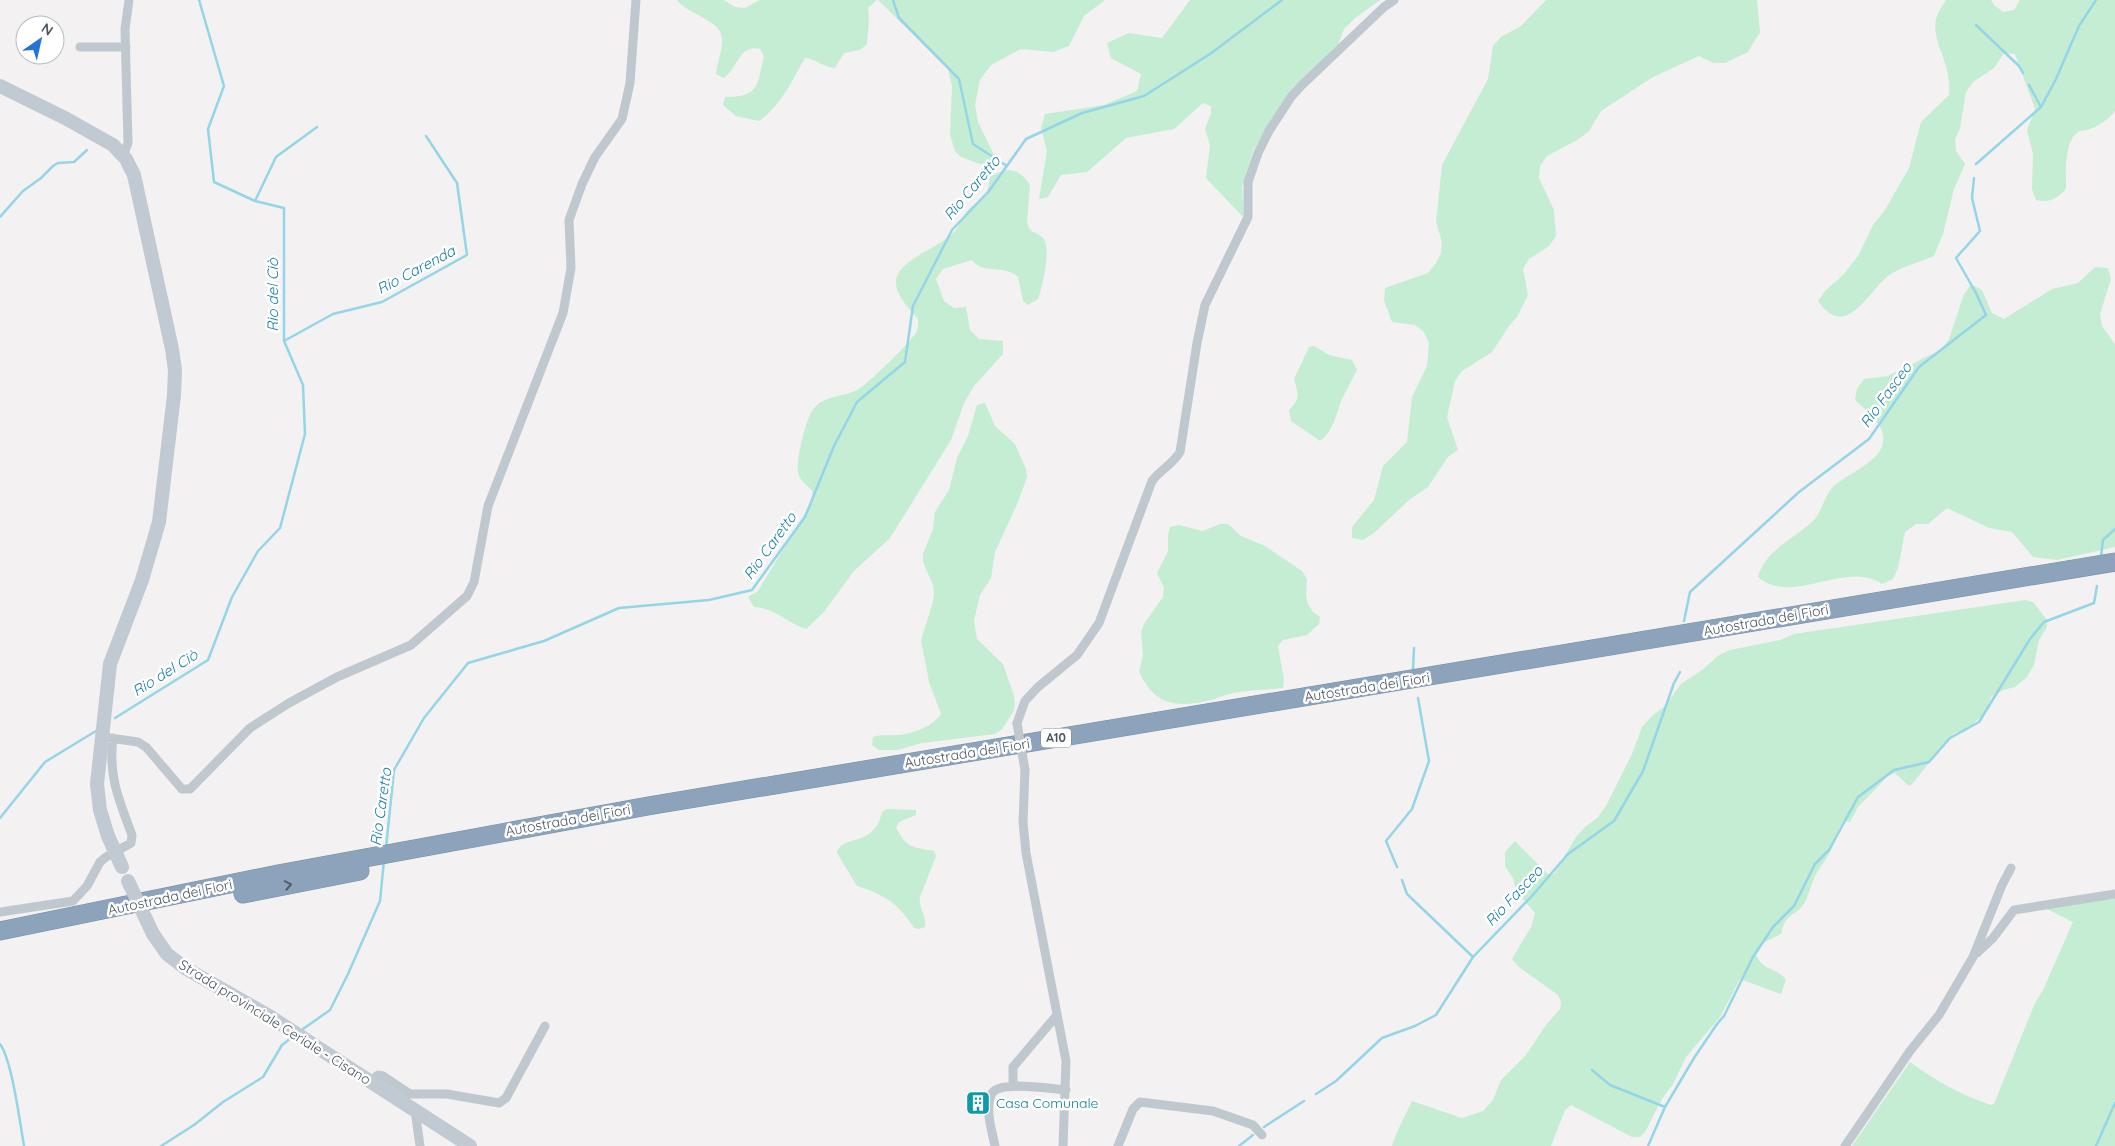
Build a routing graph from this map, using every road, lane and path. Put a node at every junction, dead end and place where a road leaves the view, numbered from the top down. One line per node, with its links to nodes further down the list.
1 (129, 0): 5 (street)
2 (636, 0): 10 (street)
3 (1394, 0): 17 (street, bridge)
4 (80, 47): 5 (street)
5 (126, 47): 7 (street)
6 (0, 86): 7 (main road, Strada provinciale Ceriale - Cisano)
7 (123, 156): 10 (main road, Strada provinciale Ceriale - Cisano)
8 (2115, 562): 14 (highway, Autostrada dei Fiori / A10)
9 (2115, 574): 15 (highway, Autostrada dei Fiori / A10, one-way to 9)
10 (108, 737): 13 (street); 19 (main road, Strada provinciale Ceriale - Cisano, bridge)
11 (2011, 868): 16 (street)
12 (2115, 894): 16 (street)
13 (0, 912)
14 (0, 931)
15 (0, 942)
16 (1973, 957): 29 (street)
17 (1057, 1015): 20 (street); 21 (street)
18 (545, 1026): 19 (street)
19 (370, 1081): 22 (main road, Strada provinciale Ceriale - Cisano)
20 (1013, 1086): 21 (street); 26 (street)
21 (1066, 1090): 27 (street)
22 (414, 1110): 24 (street); 25 (main road, Strada provinciale Ceriale - Cisano)
23 (1262, 1135): 28 (street)
24 (420, 1146)
25 (470, 1146)
26 (995, 1146)
27 (1063, 1146)
28 (1118, 1146)
29 (1845, 1146)

